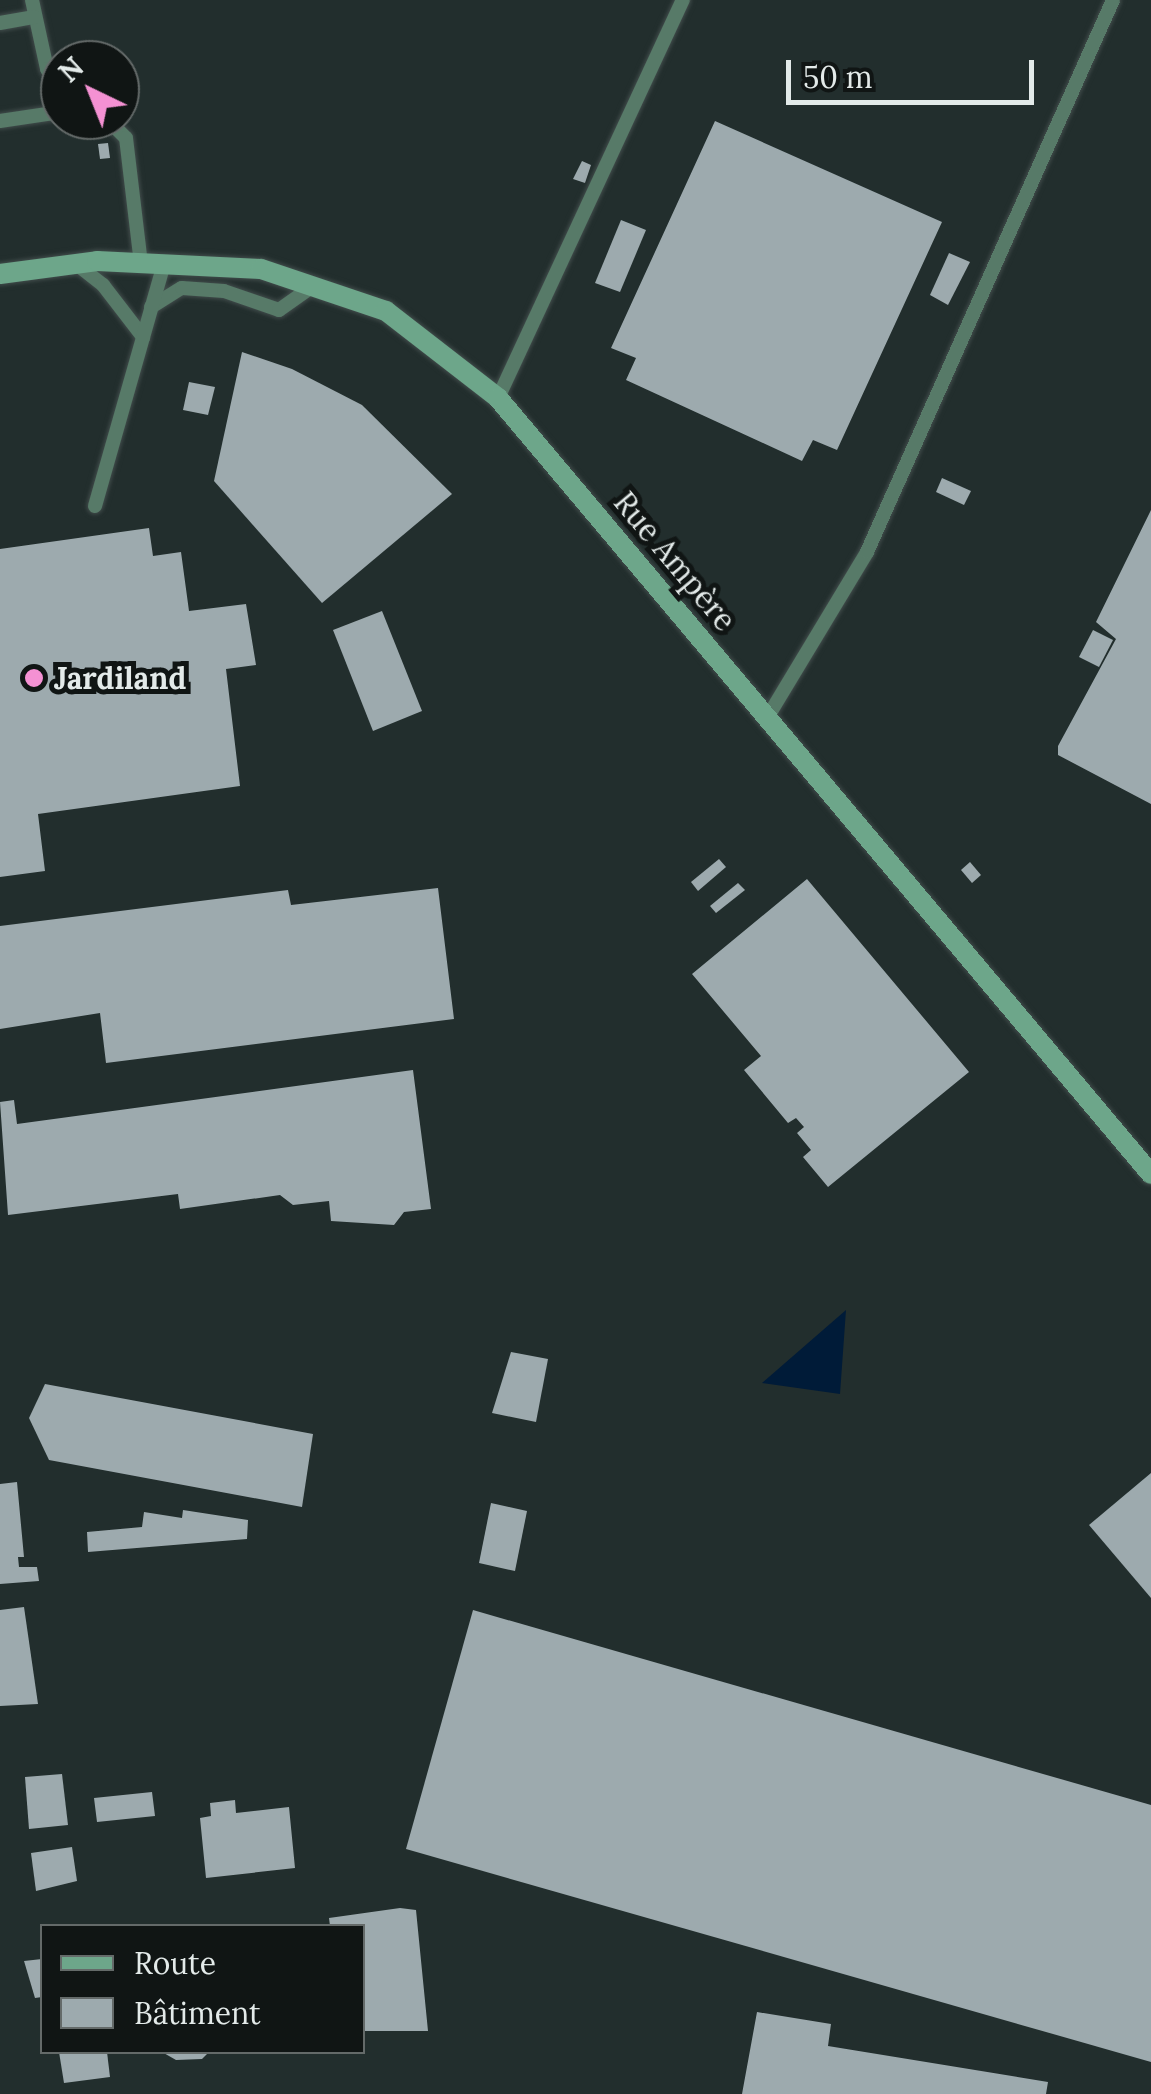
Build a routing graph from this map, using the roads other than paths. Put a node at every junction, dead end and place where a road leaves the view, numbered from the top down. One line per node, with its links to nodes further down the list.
1 (32, 0): 4 (lane)
2 (683, 0): 17 (lane)
3 (1113, 0): 19 (lane)
4 (34, 17): 5 (lane); 6 (lane)
5 (0, 22)
6 (40, 43)
7 (40, 115): 8 (lane)
8 (0, 120)
9 (126, 140): 10 (lane)
10 (141, 263): 11 (street, Rue Ampère); 12 (street, Rue Ampère)
11 (75, 264): 13 (street, Rue Ampère); 16 (lane)
12 (164, 264): 14 (street, Rue Ampère); 15 (lane)
13 (0, 274)
14 (313, 286): 15 (lane); 17 (street, Rue Ampère)
15 (152, 307): 16 (lane)
16 (143, 337): 18 (lane)
17 (498, 398): 19 (street, Rue Ampère)
18 (95, 506)
19 (767, 718): 20 (street, Rue Ampère)
20 (1151, 1174)

